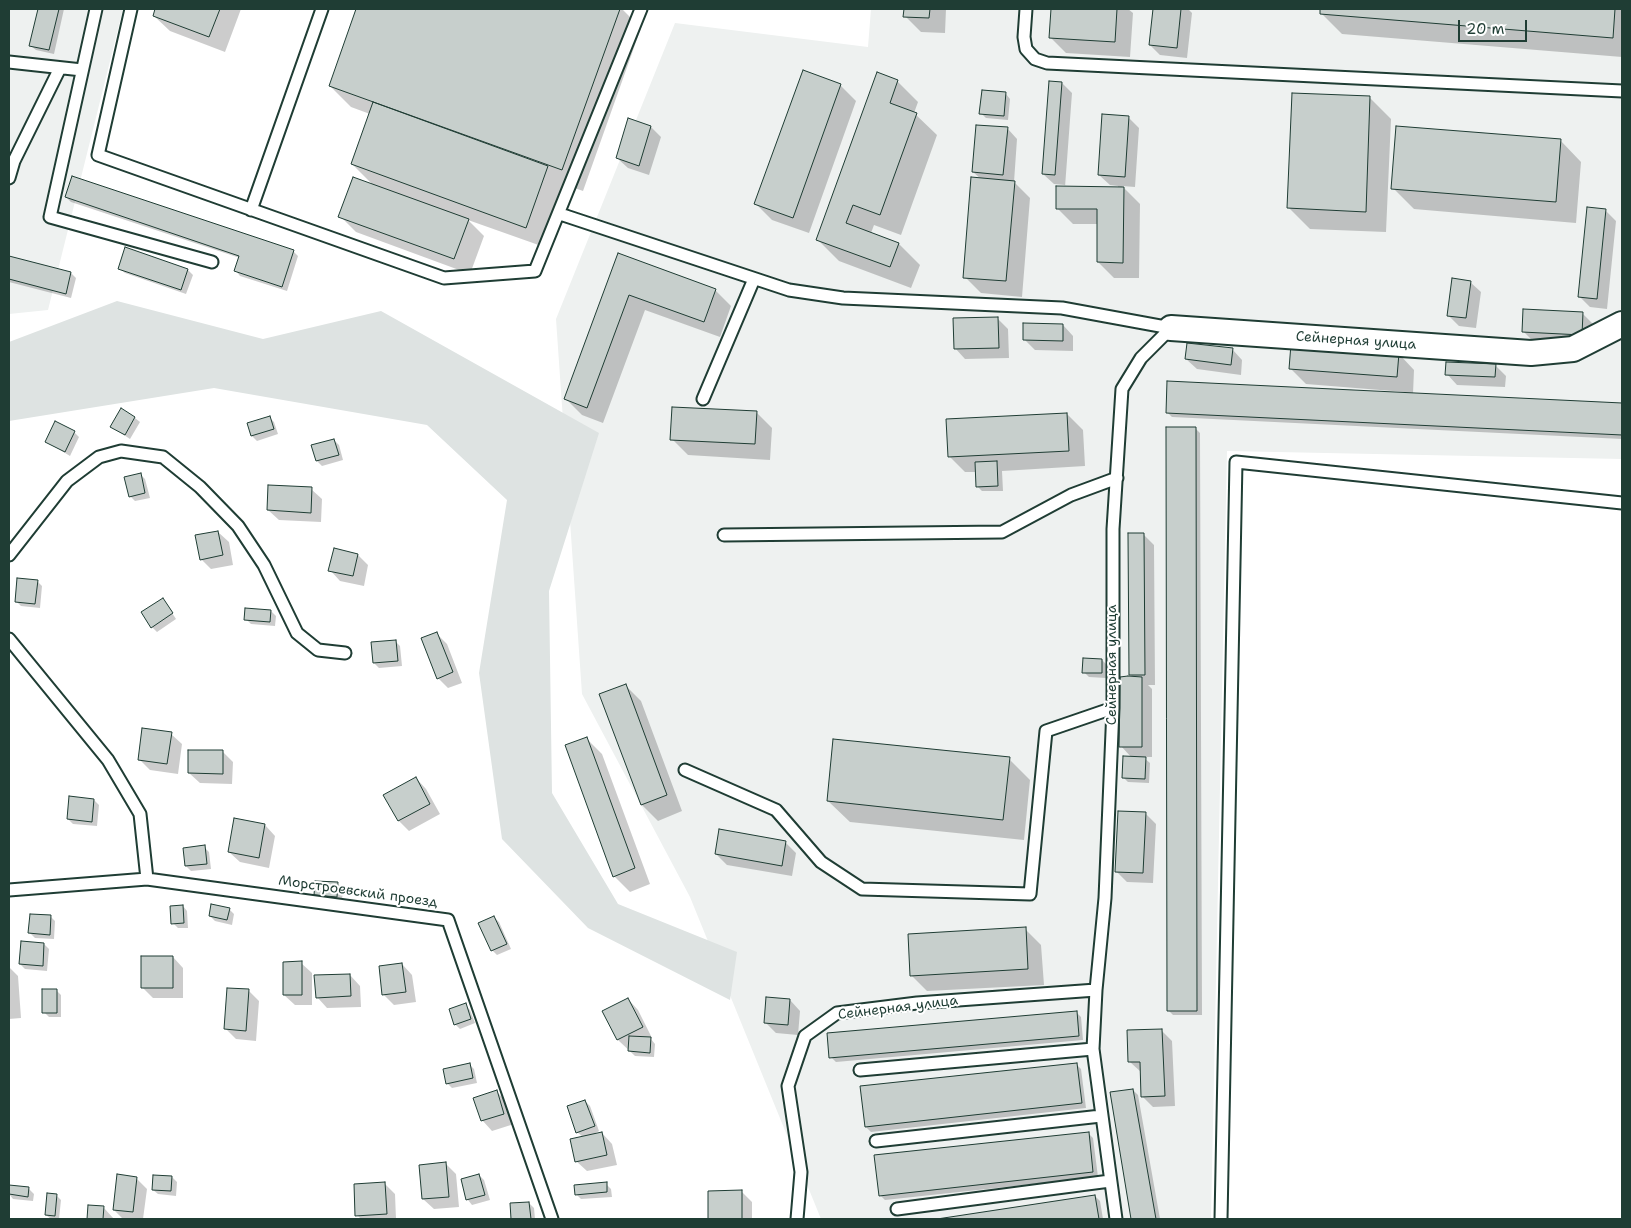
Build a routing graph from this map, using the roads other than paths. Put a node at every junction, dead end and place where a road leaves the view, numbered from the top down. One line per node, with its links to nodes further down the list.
1 (96, 9): 8 (lane)
2 (131, 9): 11 (lane)
3 (322, 9): 11 (lane)
4 (641, 9): 12 (lane)
5 (1026, 9): 9 (lane)
6 (9, 62): 7 (lane)
7 (60, 68): 8 (lane); 10 (lane)
8 (82, 70): 13 (lane)
9 (1622, 91)
10 (9, 178)
11 (251, 210): 12 (lane)
12 (560, 214): 14 (lane)
13 (212, 262)
14 (754, 279): 16 (lane); 17 (lane)
15 (1622, 324): 16 (street, Сейнерная улица)
16 (1171, 328): 18 (lane, Сейнерная улица)
17 (703, 399)
18 (1117, 478): 20 (lane); 24 (lane, Сейнерная улица)
19 (1622, 503): 38 (lane)
20 (724, 535)
21 (9, 555): 23 (lane)
22 (9, 639): 26 (lane)
23 (346, 653)
24 (1113, 708): 25 (lane); 28 (lane, Сейнерная улица)
25 (684, 770)
26 (147, 879): 27 (lane, Морстроевский проезд); 35 (lane, Морстроевский проезд)
27 (9, 890)
28 (1096, 990): 29 (lane); 36 (lane, Сейнерная улица)
29 (1092, 1049): 30 (lane); 31 (lane)
30 (860, 1070)
31 (1101, 1116): 32 (lane); 33 (lane)
32 (876, 1141)
33 (1110, 1181): 34 (lane); 37 (lane)
34 (897, 1209)
35 (552, 1219)
36 (797, 1219)
37 (1116, 1219)
38 (1221, 1219)

